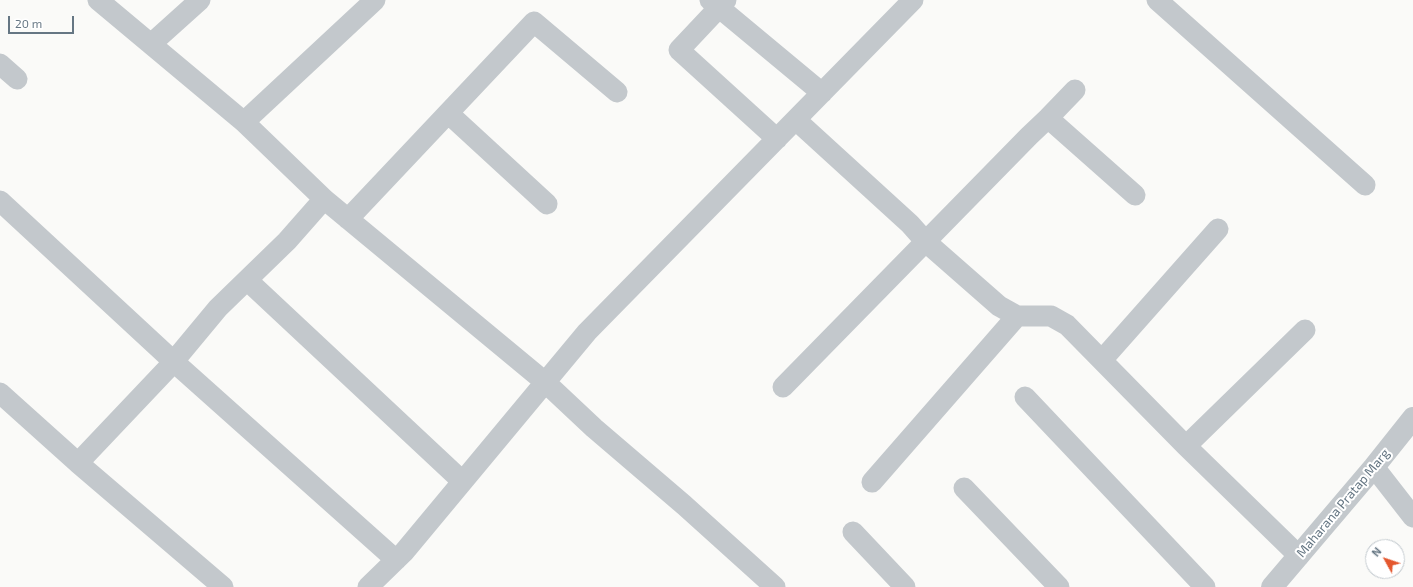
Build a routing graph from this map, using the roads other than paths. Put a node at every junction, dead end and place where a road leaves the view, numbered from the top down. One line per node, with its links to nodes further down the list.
1 (98, 0): 7 (street)
2 (200, 0): 7 (street)
3 (375, 0): 16 (street)
4 (913, 0): 12 (street)
5 (1157, 0): 18 (street)
6 (718, 3): 12 (street); 17 (street)
7 (151, 44): 16 (street)
8 (0, 64): 9 (street)
9 (17, 79)
10 (1075, 90): 14 (street)
11 (617, 92): 13 (street)
12 (822, 93): 15 (street)
13 (448, 113): 22 (street); 23 (street)
14 (1048, 118): 19 (street); 25 (street)
15 (796, 120): 17 (street); 25 (street)
16 (244, 122): 20 (street)
17 (777, 139): 31 (street)
18 (1365, 185)
19 (1135, 195)
20 (324, 199): 23 (street); 26 (street)
21 (0, 201): 30 (street)
22 (547, 204)
23 (348, 219): 31 (street)
24 (1218, 229): 29 (street)
25 (926, 242): 27 (street); 32 (street)
26 (247, 280): 30 (street); 39 (street)
27 (1016, 316): 29 (street); 40 (street)
28 (1305, 330): 36 (street)
29 (1102, 360): 36 (street)
30 (173, 362): 37 (street); 45 (street)
31 (545, 382): 39 (street); 49 (street)
32 (784, 387)
33 (0, 393): 37 (street)
34 (1025, 397): 52 (street)
35 (1413, 418): 38 (street, Maharana Pratap Marg)
36 (1186, 446): 44 (street)
37 (78, 463): 47 (street)
38 (1374, 467): 42 (street); 44 (street, Maharana Pratap Marg)
39 (462, 481): 45 (street)
40 (872, 482)
41 (964, 488): 51 (street)
42 (1413, 517)
43 (853, 532): 50 (street)
44 (1299, 556): 46 (street, Maharana Pratap Marg)
45 (396, 560): 48 (street)
46 (1277, 585)
47 (223, 587)
48 (368, 587)
49 (775, 587)
50 (905, 587)
51 (1059, 587)
52 (1205, 587)

